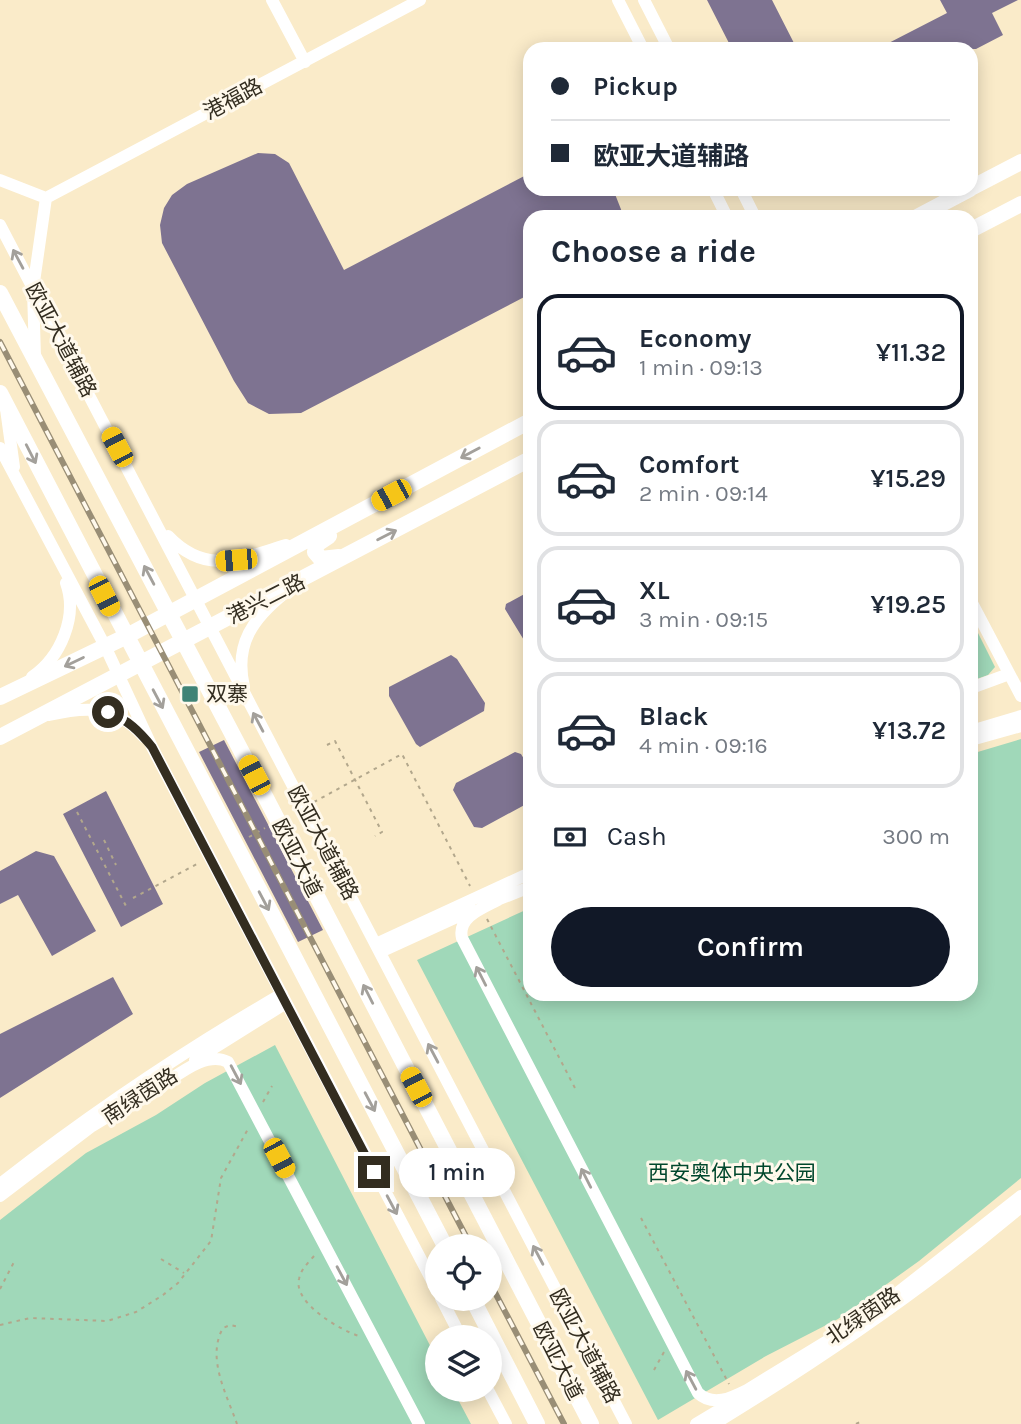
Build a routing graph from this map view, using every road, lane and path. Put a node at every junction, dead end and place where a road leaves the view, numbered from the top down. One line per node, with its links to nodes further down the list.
1 (272, 0): 7 (street)
2 (420, 0): 7 (street, 港福路)
3 (618, 0): 5 (street)
4 (644, 0): 6 (street)
5 (639, 42)
6 (665, 42)
7 (304, 62): 12 (street, 港福路)
8 (1021, 162): 10 (main road)
9 (0, 180): 12 (street)
10 (978, 185)
11 (958, 196): 14 (main road)
12 (46, 198): 17 (street)
13 (1021, 204): 16 (main road)
14 (930, 210)
15 (0, 225): 17 (street, 欧亚大道辅路, one-way to 15)
16 (978, 226)
17 (33, 289): 19 (street); 26 (street, 欧亚大道辅路)
18 (0, 293): 19 (main road, 欧亚大道)
19 (35, 360): 32 (main road, 欧亚大道, one-way to 19)
20 (2, 397): 24 (street); 35 (main road, one-way to 35)
21 (523, 425): 25 (main road, 港兴二路, one-way to 25)
22 (0, 448): 24 (street)
23 (523, 462): 28 (main road, 港兴二路, one-way to 23)
24 (15, 476): 29 (street)
25 (368, 508): 27 (main road, 港兴二路); 28 (main road)
26 (152, 514): 27 (street); 31 (street, 欧亚大道辅路)
27 (313, 537): 31 (main road, 港兴二路)
28 (353, 552): 30 (main road, 港兴二路)
29 (59, 559): 37 (street); 42 (street)
30 (300, 581): 34 (main road, 港兴二路); 44 (street)
31 (197, 599): 32 (main road, 港兴二路); 34 (street, 欧亚大道辅路)
32 (169, 613): 35 (main road, 港兴二路); 36 (main road, 欧亚大道)
33 (978, 614): 39 (street)
34 (211, 627): 36 (main road, 港兴二路); 44 (street, 欧亚大道辅路)
35 (125, 636): 37 (main road, 港兴二路); 38 (main road)
36 (184, 641): 38 (main road, 港兴二路); 92 (main road, 欧亚大道, one-way to 36)
37 (105, 646): 40 (street); 42 (main road, 港兴二路, one-way to 42)
38 (139, 664): 40 (main road, 港兴二路); 73 (main road, one-way to 73)
39 (1009, 674): 41 (street); 43 (street)
40 (118, 675): 46 (main road, 港兴二路); 52 (street)
41 (978, 685)
42 (2, 696)
43 (1021, 696)
44 (247, 701): 63 (street, 欧亚大道辅路, one-way to 44)
45 (1021, 716): 48 (street)
46 (19, 726): 49 (main road, 港兴二路); 52 (street)
47 (1021, 726): 50 (street)
48 (978, 729)
49 (0, 737)
50 (978, 738)
51 (327, 745): 54 (path)
52 (152, 747): 64 (street)
53 (77, 812): 62 (path)
54 (375, 836)
55 (104, 840): 57 (path)
56 (203, 861): 60 (path)
57 (116, 865)
58 (523, 876): 63 (street)
59 (523, 890): 61 (street)
60 (133, 898)
61 (498, 900): 63 (street); 85 (street, one-way to 61)
62 (127, 908)
63 (378, 948): 93 (street, 欧亚大道辅路, one-way to 63)
64 (284, 999): 66 (street, 南绿茵路); 68 (street, 南绿茵路); 77 (street, one-way to 77)
65 (272, 1086): 67 (path)
66 (159, 1087): 67 (street, one-way to 67); 69 (street, 南绿茵路)
67 (256, 1114): 74 (street); 78 (path)
68 (0, 1184)
69 (0, 1196)
70 (1021, 1196): 85 (street, 北绿茵路)
71 (1021, 1207): 95 (street, 北绿茵路)
72 (641, 1218): 84 (path)
73 (438, 1234)
74 (326, 1246): 83 (path); 89 (street, one-way to 89)
75 (161, 1259): 78 (path)
76 (14, 1262): 79 (path)
77 (425, 1267)
78 (185, 1274): 81 (path)
79 (0, 1289)
80 (479, 1311): 91 (main road)
81 (0, 1325)
82 (239, 1327): 88 (path)
83 (362, 1337)
84 (732, 1390)
85 (747, 1390): 94 (street, 北绿茵路)
86 (494, 1402): 90 (street)
87 (860, 1422): 96 (path)
88 (237, 1424)
89 (419, 1424)
90 (506, 1424)
91 (537, 1424)
92 (591, 1424)
93 (626, 1424)
94 (696, 1424)
95 (714, 1424)
96 (856, 1424)

